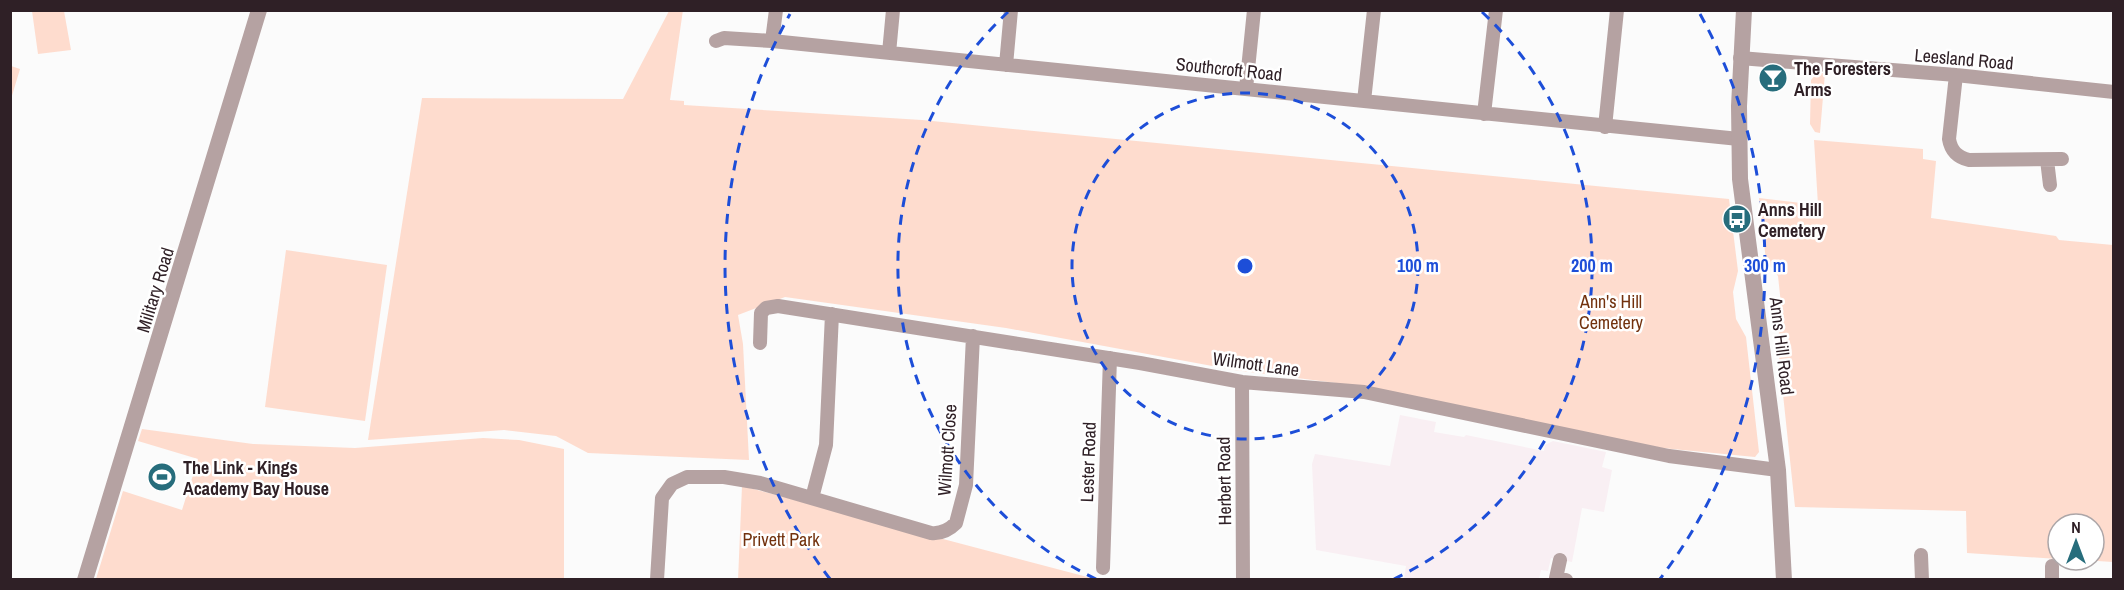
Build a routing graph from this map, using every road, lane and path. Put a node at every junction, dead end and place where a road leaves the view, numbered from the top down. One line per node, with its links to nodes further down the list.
1 (259, 10): 35 (street, Military Road)
2 (776, 10): 11 (street)
3 (893, 10): 12 (street)
4 (1011, 10): 14 (street)
5 (1254, 10): 16 (street)
6 (1374, 10): 18 (street)
7 (1496, 10): 19 (street)
8 (1617, 10): 20 (street)
9 (1744, 10): 13 (street, Anns Hill Road)
10 (716, 41): 11 (street, Southcroft Road)
11 (772, 42): 12 (street, Southcroft Road)
12 (889, 53): 14 (street, Southcroft Road)
13 (1740, 58): 15 (street, Leesland Road); 21 (street, Anns Hill Road)
14 (1006, 65): 16 (street, Southcroft Road)
15 (1956, 75): 17 (street, Leesland Road); 23 (street)
16 (1246, 89): 18 (street, Southcroft Road)
17 (2114, 92)
18 (1365, 101): 19 (street, Southcroft Road)
19 (1484, 114): 20 (street, Southcroft Road)
20 (1605, 127): 21 (street, Southcroft Road)
21 (1739, 139): 30 (street, Anns Hill Road)
22 (2062, 159): 23 (street)
23 (2047, 160): 24 (street)
24 (2050, 185)
25 (832, 314): 26 (street, Wilmott Lane); 27 (street, Wilmott Lane); 31 (street)
26 (973, 336): 28 (street, Wilmott Lane); 31 (street, Wilmott Close)
27 (760, 343)
28 (1110, 358): 29 (street, Wilmott Lane); 34 (street, Lester Road)
29 (1242, 382): 30 (street, Wilmott Lane); 37 (street, Herbert Road)
30 (1778, 470): 39 (street, Anns Hill Road)
31 (812, 498): 36 (street, Wilmott Close)
32 (1921, 555): 40 (street)
33 (1560, 560): 38 (street)
34 (1103, 568)
35 (85, 579)
36 (657, 579)
37 (1243, 579)
38 (1559, 579)
39 (1784, 579)
40 (1922, 579)

